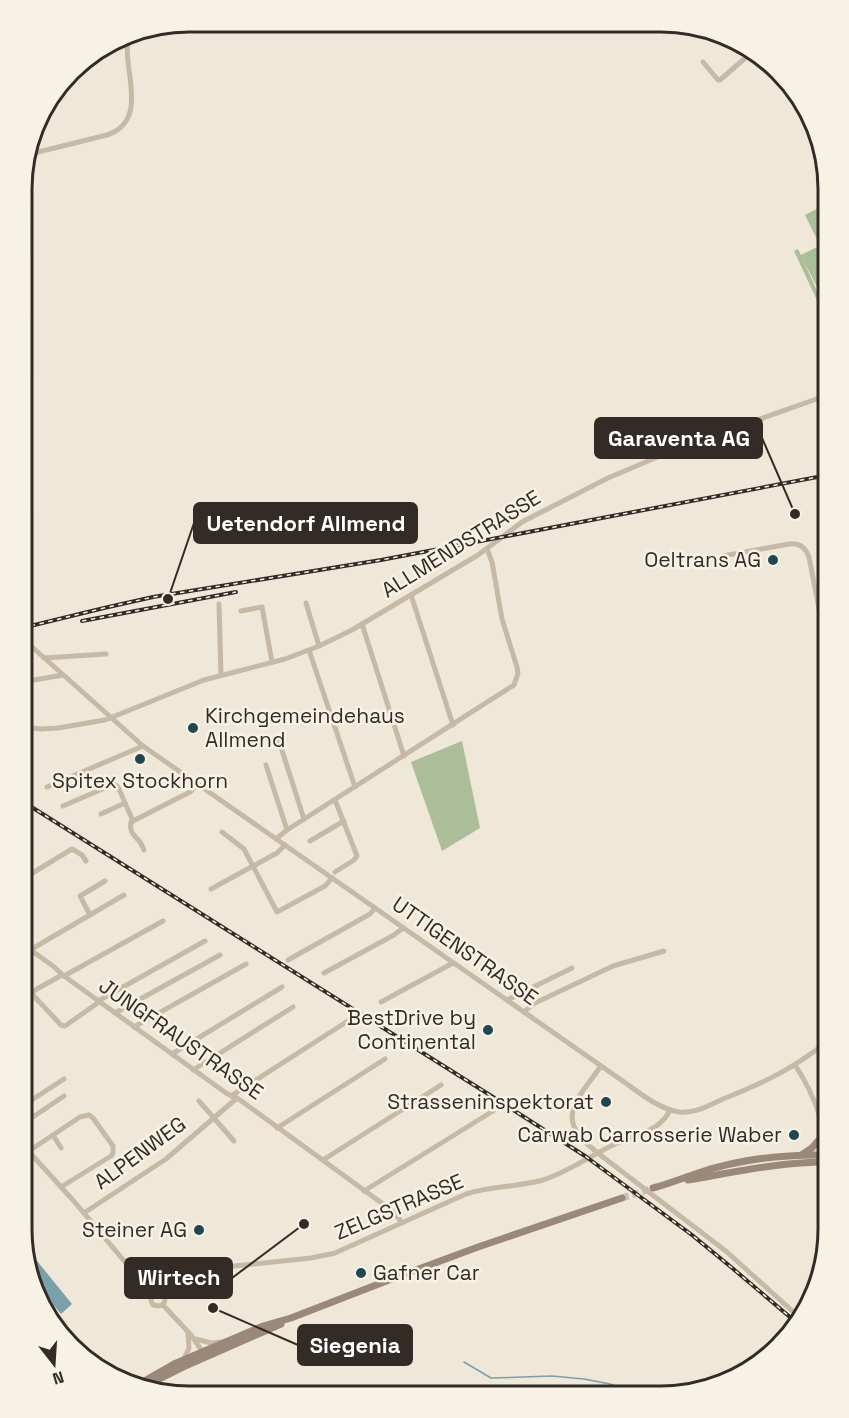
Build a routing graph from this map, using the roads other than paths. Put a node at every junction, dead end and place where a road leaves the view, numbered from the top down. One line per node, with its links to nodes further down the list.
1 (127, 45): 4 (street)
2 (746, 57): 3 (street)
3 (703, 62)
4 (36, 153)
5 (818, 398): 6 (street, ALLMENDSTRASSE)
6 (487, 549): 8 (street, ALLMENDSTRASSE); 24 (street)
7 (723, 556): 9 (street)
8 (411, 595): 13 (street, ALLMENDSTRASSE); 24 (street)
9 (818, 602)
10 (306, 603): 14 (street)
11 (219, 604): 21 (street)
12 (241, 610): 19 (street)
13 (362, 624): 14 (street, ALLMENDSTRASSE); 28 (street)
14 (319, 646): 16 (street, ALLMENDSTRASSE)
15 (32, 648): 18 (street, UTTIGENSTRASSE)
16 (309, 650): 19 (street, ALLMENDSTRASSE); 31 (street)
17 (106, 654): 18 (street)
18 (44, 658): 20 (street, UTTIGENSTRASSE)
19 (272, 662): 21 (street, ALLMENDSTRASSE)
20 (63, 675): 22 (street); 23 (street, UTTIGENSTRASSE)
21 (221, 675): 23 (street, ALLMENDSTRASSE)
22 (32, 680)
23 (111, 718): 25 (street, ALLMENDSTRASSE); 27 (street, UTTIGENSTRASSE)
24 (453, 725): 28 (street)
25 (32, 728)
26 (279, 741): 37 (street)
27 (143, 746): 30 (street, UTTIGENSTRASSE); 32 (street)
28 (405, 756): 31 (street)
29 (266, 765): 40 (street)
30 (198, 784): 39 (street); 42 (street, UTTIGENSTRASSE)
31 (355, 787): 33 (street)
32 (47, 788)
33 (335, 800): 37 (street); 38 (street)
34 (124, 803): 35 (street); 36 (street); 39 (street)
35 (63, 806)
36 (101, 814)
37 (304, 819): 40 (street)
38 (344, 820): 43 (street); 49 (street)
39 (133, 821): 45 (street)
40 (287, 830): 42 (street)
41 (222, 832): 47 (street)
42 (276, 839): 44 (street, UTTIGENSTRASSE)
43 (310, 841)
44 (285, 845): 47 (street); 49 (street, UTTIGENSTRASSE)
45 (144, 850)
46 (86, 861): 48 (street)
47 (252, 866): 49 (street); 51 (street)
48 (32, 873)
49 (334, 875): 53 (street, UTTIGENSTRASSE)
50 (105, 881): 54 (street)
51 (211, 889)
52 (124, 896): 54 (street)
53 (375, 908): 56 (street, UTTIGENSTRASSE); 62 (street)
54 (90, 915): 58 (street)
55 (162, 921): 67 (street)
56 (403, 928): 63 (street, UTTIGENSTRASSE); 66 (street)
57 (205, 941): 70 (street)
58 (32, 949)
59 (32, 951): 67 (street, JUNGFRAUSTRASSE)
60 (664, 951): 73 (street)
61 (220, 955): 74 (street)
62 (288, 960)
63 (453, 963): 69 (street, UTTIGENSTRASSE); 71 (street)
64 (246, 964): 76 (street)
65 (572, 968): 69 (street)
66 (324, 973)
67 (63, 975): 70 (street, JUNGFRAUSTRASSE); 70 (street)
68 (282, 987): 78 (street)
69 (507, 1000): 73 (street, UTTIGENSTRASSE)
70 (98, 1001): 74 (street, JUNGFRAUSTRASSE)
71 (381, 1002)
72 (293, 1007): 82 (street)
73 (524, 1012): 81 (street, UTTIGENSTRASSE)
74 (115, 1013): 76 (street, JUNGFRAUSTRASSE)
75 (351, 1019): 86 (street, ALPENWEG)
76 (134, 1027): 78 (street, JUNGFRAUSTRASSE)
77 (817, 1049): 80 (street)
78 (172, 1054): 82 (street, JUNGFRAUSTRASSE)
79 (385, 1059): 94 (street)
80 (795, 1065): 89 (street); 90 (street)
81 (601, 1066): 90 (street); 115 (street, bridge)
82 (193, 1070): 86 (street, JUNGFRAUSTRASSE)
83 (64, 1079): 87 (street)
84 (441, 1085): 103 (street)
85 (64, 1096): 92 (street)
86 (234, 1097): 93 (street, ALPENWEG); 94 (street, JUNGFRAUSTRASSE)
87 (32, 1100)
88 (199, 1101): 93 (street, ALPENWEG)
89 (817, 1109)
90 (670, 1110): 111 (street, ZELGSTRASSE)
91 (493, 1111): 108 (street)
92 (32, 1118)
93 (214, 1118): 96 (street, ALPENWEG); 110 (street, ALPENWEG)
94 (277, 1128): 103 (street, JUNGFRAUSTRASSE)
95 (53, 1135): 98 (street); 99 (street); 106 (street)
96 (234, 1141)
97 (817, 1144): 101 (main road)
98 (61, 1148)
99 (32, 1149)
100 (32, 1154): 106 (street)
101 (802, 1154): 102 (main road); 105 (main road)
102 (817, 1157)
103 (323, 1160): 108 (street, JUNGFRAUSTRASSE)
104 (817, 1160): 105 (main road)
105 (671, 1183): 107 (main road)
106 (61, 1186): 110 (street)
107 (653, 1188)
108 (364, 1191): 111 (street, JUNGFRAUSTRASSE)
109 (622, 1198): 116 (main road)
110 (84, 1213): 112 (street)
111 (402, 1223): 113 (street, ZELGSTRASSE)
112 (152, 1294): 113 (street); 114 (street)
113 (164, 1294): 114 (street)
114 (163, 1305): 117 (street)
115 (794, 1312)
116 (291, 1318): 119 (main road); 120 (main road)
117 (188, 1332): 118 (street); 121 (street)
118 (194, 1339): 119 (street); 120 (street)
119 (227, 1341): 120 (main road)
120 (205, 1354): 121 (main road); 123 (main road)
121 (183, 1360): 122 (main road)
122 (146, 1380)
123 (153, 1382)

